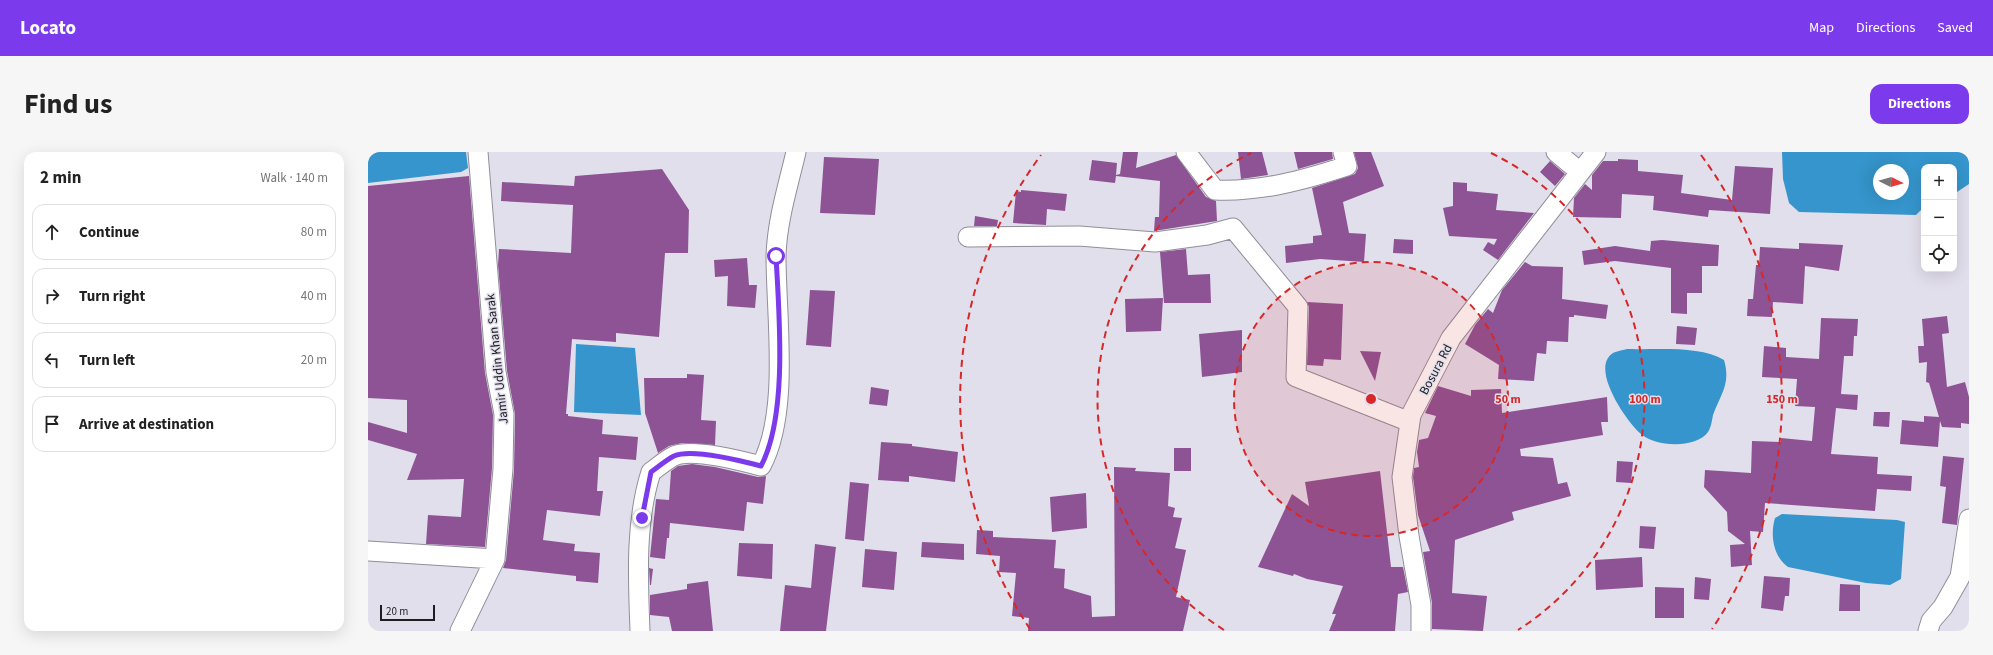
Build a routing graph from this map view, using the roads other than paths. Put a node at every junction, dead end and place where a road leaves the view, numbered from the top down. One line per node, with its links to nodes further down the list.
1 (478, 152): 12 (street, Jamir Uddin Khan Sarak)
2 (796, 152): 14 (street)
3 (1186, 152): 4 (street)
4 (1343, 152)
5 (1556, 152): 7 (street)
6 (1596, 152): 7 (street, Bosura Rd)
7 (1580, 172): 9 (street, Bosura Rd)
8 (968, 237): 9 (street)
9 (1410, 422): 15 (street, Bosura Rd)
10 (1969, 519): 16 (street)
11 (368, 551): 12 (street)
12 (495, 559): 13 (street, Jamir Uddin Khan Sarak)
13 (460, 631)
14 (640, 631)
15 (1421, 631)
16 (1928, 631)

